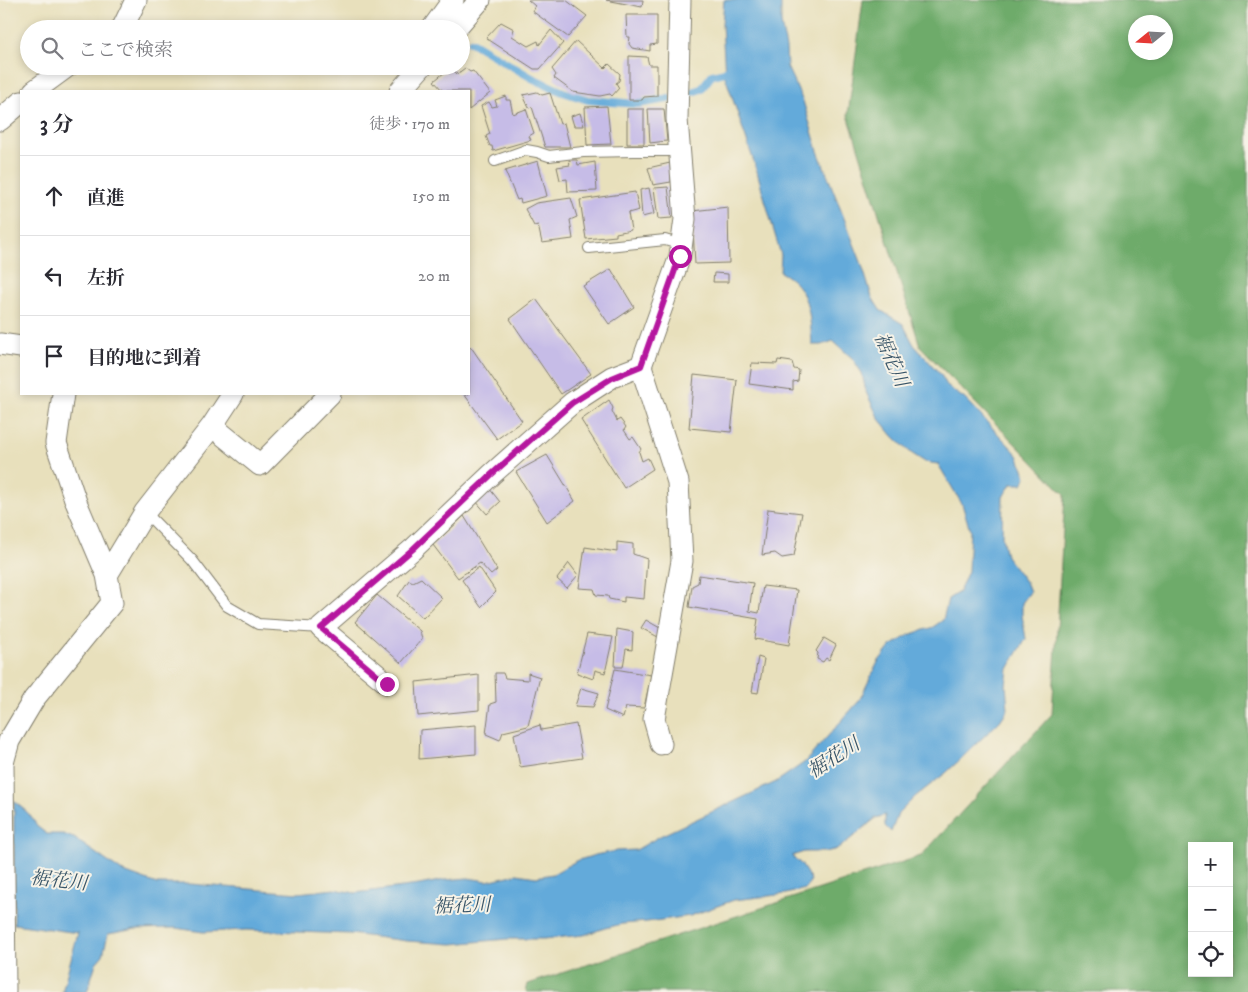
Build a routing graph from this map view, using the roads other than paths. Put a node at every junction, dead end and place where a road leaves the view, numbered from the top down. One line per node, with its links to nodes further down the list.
1 (136, 0): 5 (street)
2 (453, 0): 6 (street)
3 (480, 0): 7 (street)
4 (680, 0): 14 (street)
5 (126, 20)
6 (439, 20)
7 (463, 20)
8 (56, 75): 10 (street)
9 (414, 75): 11 (street)
10 (35, 90)
11 (401, 90)
12 (20, 103): 13 (street)
13 (0, 120)
14 (680, 151): 15 (lane); 16 (street)
15 (495, 161)
16 (682, 245): 17 (lane); 20 (street)
17 (589, 248)
18 (0, 344): 19 (street)
19 (20, 347)
20 (641, 366): 27 (street); 30 (street)
21 (63, 395): 26 (street)
22 (232, 395): 24 (street)
23 (329, 395): 24 (street)
24 (212, 426): 25 (street)
25 (145, 512): 26 (street); 27 (lane)
26 (107, 576): 29 (street)
27 (321, 628): 28 (street)
28 (387, 684)
29 (4, 741): 31 (street)
30 (661, 744)
31 (2, 965): 32 (street)
32 (5, 992)

